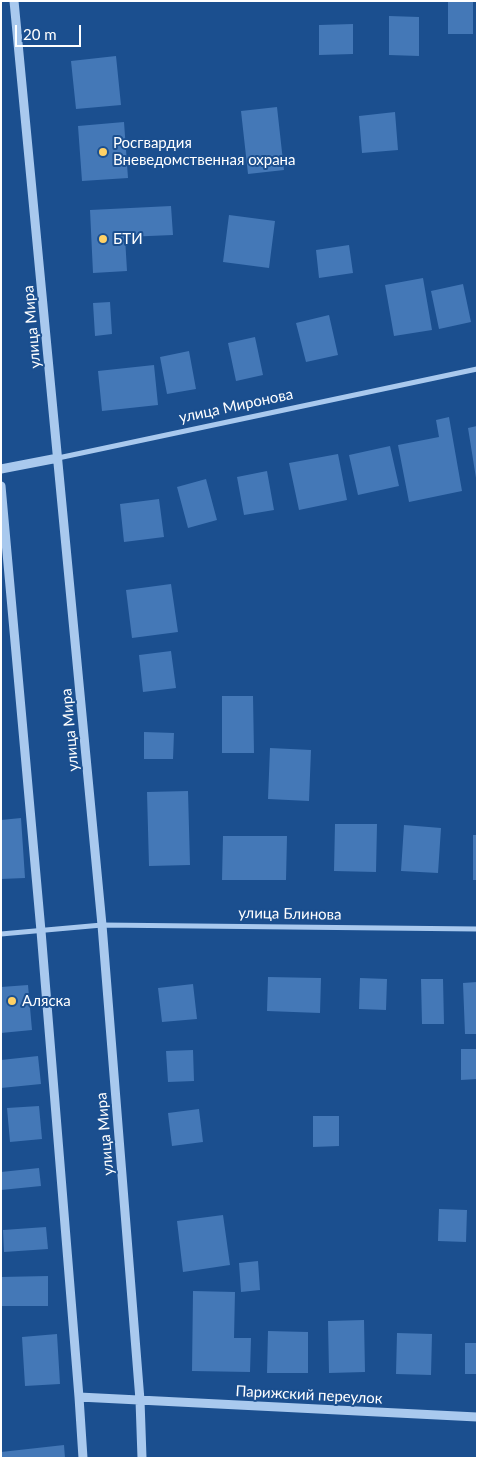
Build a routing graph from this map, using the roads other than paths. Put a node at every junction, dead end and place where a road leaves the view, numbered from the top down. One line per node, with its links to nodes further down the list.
1 (14, 1): 3 (street, улица Мира)
2 (477, 370): 3 (street, улица Миронова)
3 (58, 458): 4 (street, улица Миронова); 6 (street, улица Мира)
4 (1, 469)
5 (1, 486): 8 (street)
6 (102, 925): 7 (street, улица Блинова); 8 (street, улица Блинова); 11 (street, улица Мира)
7 (477, 929)
8 (42, 931): 9 (street); 10 (street)
9 (1, 934)
10 (79, 1397): 11 (street, Парижский переулок); 13 (street)
11 (140, 1400): 12 (street, Парижский переулок); 14 (street, улица Мира)
12 (477, 1417)
13 (83, 1458)
14 (142, 1458)

